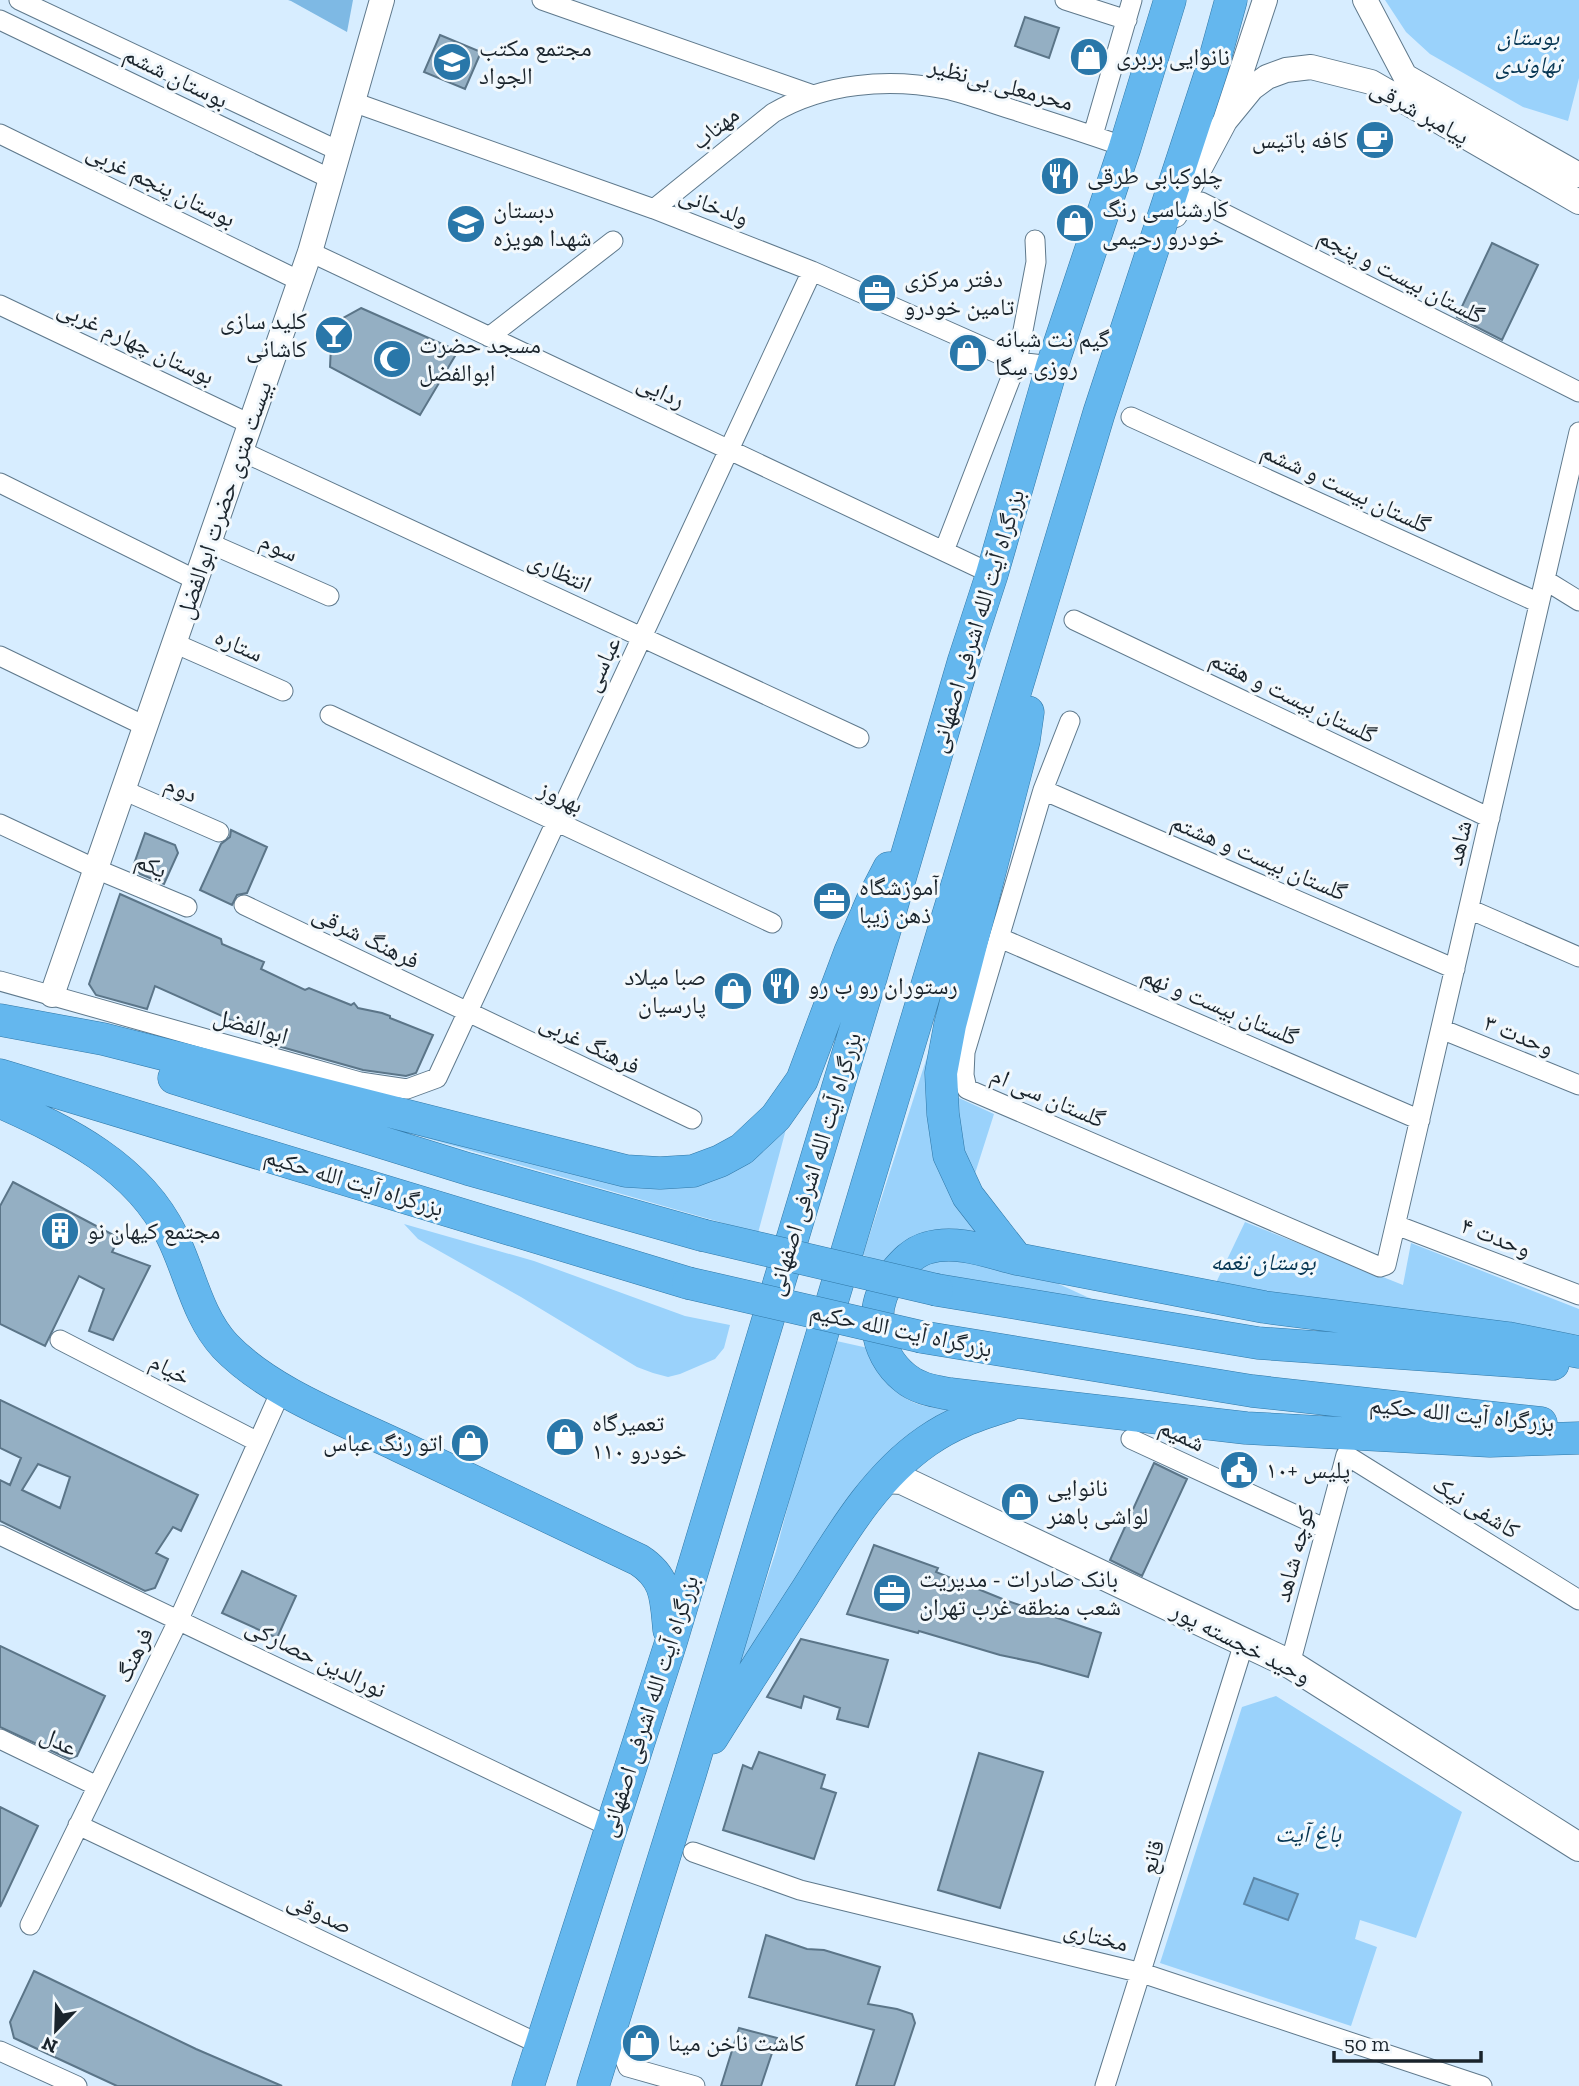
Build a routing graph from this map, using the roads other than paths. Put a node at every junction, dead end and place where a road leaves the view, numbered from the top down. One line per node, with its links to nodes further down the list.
1 (19, 0): 18 (street, بوستان ششم)
2 (382, 0): 13 (street, بیست متری حضرت ابوالفضل)
3 (542, 0): 12 (street)
4 (1065, 0): 11 (street)
5 (1132, 0): 11 (street)
6 (1170, 0): 17 (highway, بزرگراه آیت الله اشرفی اصفهانی)
7 (1231, 0): 27 (highway)
8 (1265, 0): 14 (street)
9 (1366, 0): 20 (street, پیامبر شرقی)
10 (0, 20): 19 (street, بوستان ششم)
11 (1127, 20): 16 (street)
12 (813, 95): 16 (street, محرمعلی بی‌نظیر); 22 (street, مهتاب)
13 (353, 102): 18 (street, بیست متری حضرت ابوالفضل); 22 (street, ولدخانی)
14 (1225, 121): 20 (street, پیامبر شرقی); 27 (street)
15 (0, 134): 28 (street, بوستان پنجم غربی)
16 (1093, 135): 17 (street, محرمعلی بی‌نظیر)
17 (1125, 146): 32 (highway, بزرگراه آیت الله اشرفی اصفهانی)
18 (339, 152): 19 (street, بیست متری حضرت ابوالفضل)
19 (331, 179): 25 (street, بیست متری حضرت ابوالفضل)
20 (1577, 189)
21 (1201, 202): 33 (street, گلستان بیست و پنجم)
22 (654, 209): 26 (street, ولدخانی)
23 (1035, 240): 31 (street)
24 (613, 241): 30 (street)
25 (310, 252): 28 (street, بیست متری حضرت ابوالفضل); 30 (street, ردایی)
26 (812, 271): 31 (street, ولدخانی); 37 (street, عباسی)
27 (1145, 271): 45 (highway)
28 (300, 281): 35 (street, بیست متری حضرت ابوالفضل)
29 (0, 305): 35 (street, بوستان چهارم غربی)
30 (489, 337): 37 (street, ردایی)
31 (1017, 362): 32 (street, ولدخانی); 41 (street)
32 (1052, 366): 42 (highway, بزرگراه آیت الله اشرفی اصفهانی)
33 (1579, 392)
34 (1131, 417): 48 (street, گلستان بیست و ششم)
35 (250, 424): 38 (street, بیست متری حضرت ابوالفضل)
36 (1579, 432): 44 (street, شاهد)
37 (729, 450): 41 (street, ردایی); 50 (street, عباسی)
38 (241, 451): 40 (street, بیست متری حضرت ابوالفضل); 50 (street, انتظاری)
39 (0, 483): 43 (street)
40 (209, 543): 43 (street, بیست متری حضرت ابوالفضل); 46 (street, سوم)
41 (944, 551): 42 (street, ردایی)
42 (992, 574): 60 (highway, بزرگراه آیت الله اشرفی اصفهانی)
43 (196, 580): 51 (street, بیست متری حضرت ابوالفضل)
44 (1545, 580): 47 (street); 48 (street, شاهد)
45 (1046, 593): 85 (highway); 107 (highway)
46 (328, 596)
47 (1579, 601)
48 (1539, 603): 61 (street, شاهد)
49 (1074, 620): 61 (street, گلستان بیست و هفتم)
50 (642, 637): 57 (street, انتظاری); 62 (street, عباسی)
51 (174, 643): 53 (street, ستاره); 56 (street, بیست متری حضرت ابوالفضل)
52 (0, 656): 56 (street)
53 (283, 691)
54 (330, 715): 62 (street, بهروز)
55 (1070, 720): 59 (street, گلستان سی ام)
56 (145, 726): 58 (street, بیست متری حضرت ابوالفضل)
57 (859, 737)
58 (123, 790): 64 (street, دوم); 65 (street, بیست متری حضرت ابوالفضل)
59 (1043, 790): 70 (street, گلستان سی ام); 72 (street, گلستان بیست و هشتم)
60 (922, 805): 76 (highway); 103 (highway, بزرگراه آیت الله اشرفی اصفهانی)
61 (1490, 818): 68 (street, شاهد)
62 (556, 822): 69 (street, بهروز); 75 (street, عباسی)
63 (0, 824): 65 (street, یکم)
64 (219, 832)
65 (96, 869): 67 (street, یکم); 74 (street, بیست متری حضرت ابوالفضل)
66 (244, 905): 75 (street, فرهنگ شرقی)
67 (187, 907)
68 (1469, 909): 71 (street); 72 (street, شاهد)
69 (772, 923)
70 (1000, 938): 83 (street, گلستان بیست و نهم); 86 (street, گلستان سی ام)
71 (1579, 957)
72 (1455, 970): 77 (street, شاهد)
73 (0, 981): 74 (street, ابوالفضل)
74 (52, 995): 79 (street, ابوالفضل)
75 (467, 1012): 79 (street, عباسی); 82 (street, فرهنگ غربی)
76 (0, 1022): 90 (highway, بزرگراه آیت الله حکیم, bridge)
77 (1441, 1029): 80 (street, وحدت ۳); 83 (street, شاهد)
78 (0, 1075): 93 (highway, بزرگراه آیت الله حکیم, bridge)
79 (437, 1078)
80 (1579, 1085)
81 (0, 1102): 103 (highway)
82 (692, 1119)
83 (1420, 1120): 84 (street, شاهد)
84 (1396, 1225): 86 (street, شاهد); 87 (street, وحدت ۴)
85 (1017, 1259): 89 (highway); 91 (highway)
86 (1386, 1265)
87 (1579, 1295)
88 (60, 1340): 96 (street, خیام)
89 (1579, 1352)
90 (1579, 1366)
91 (1021, 1401): 94 (highway); 98 (highway)
92 (276, 1402): 96 (street, فرهنگ)
93 (1579, 1427)
94 (1579, 1438)
95 (1131, 1439): 99 (street, شمیم)
96 (258, 1442): 102 (street, فرهنگ)
97 (1346, 1455): 99 (street, کوچه شاهد); 101 (street, کاشفی نیک)
98 (884, 1479): 104 (main road, وحید خجسته پور); 107 (highway)
99 (1326, 1529): 105 (street, کوچه شاهد)
100 (0, 1535): 102 (street, نورالدین حصارکی)
101 (1579, 1600)
102 (179, 1619): 108 (street, فرهنگ); 110 (street, نورالدین حصارکی)
103 (671, 1642): 110 (highway, بزرگراه آیت الله اشرفی اصفهانی)
104 (1244, 1643): 105 (main road, وحید خجسته پور); 114 (street, قانع)
105 (1290, 1664): 111 (main road, وحید خجسته پور)
106 (0, 1739): 108 (street, عدل)
107 (690, 1774): 115 (highway)
108 (97, 1786): 109 (street, فرهنگ)
109 (78, 1825): 113 (street, فرهنگ); 116 (street, صدوقی)
110 (610, 1827): 116 (highway, بزرگراه آیت الله اشرفی اصفهانی)
111 (1579, 1847)
112 (693, 1852): 114 (street, مختاری)
113 (30, 1925)
114 (1142, 1973): 122 (street, قانع); 123 (street, مختاری)
115 (611, 2026): 120 (highway); 121 (street)
116 (541, 2045): 119 (highway, بزرگراه آیت الله اشرفی اصفهانی)
117 (0, 2050): 118 (street)
118 (76, 2086)
119 (528, 2086)
120 (593, 2086)
121 (695, 2086)
122 (1105, 2086)
123 (1482, 2086)

